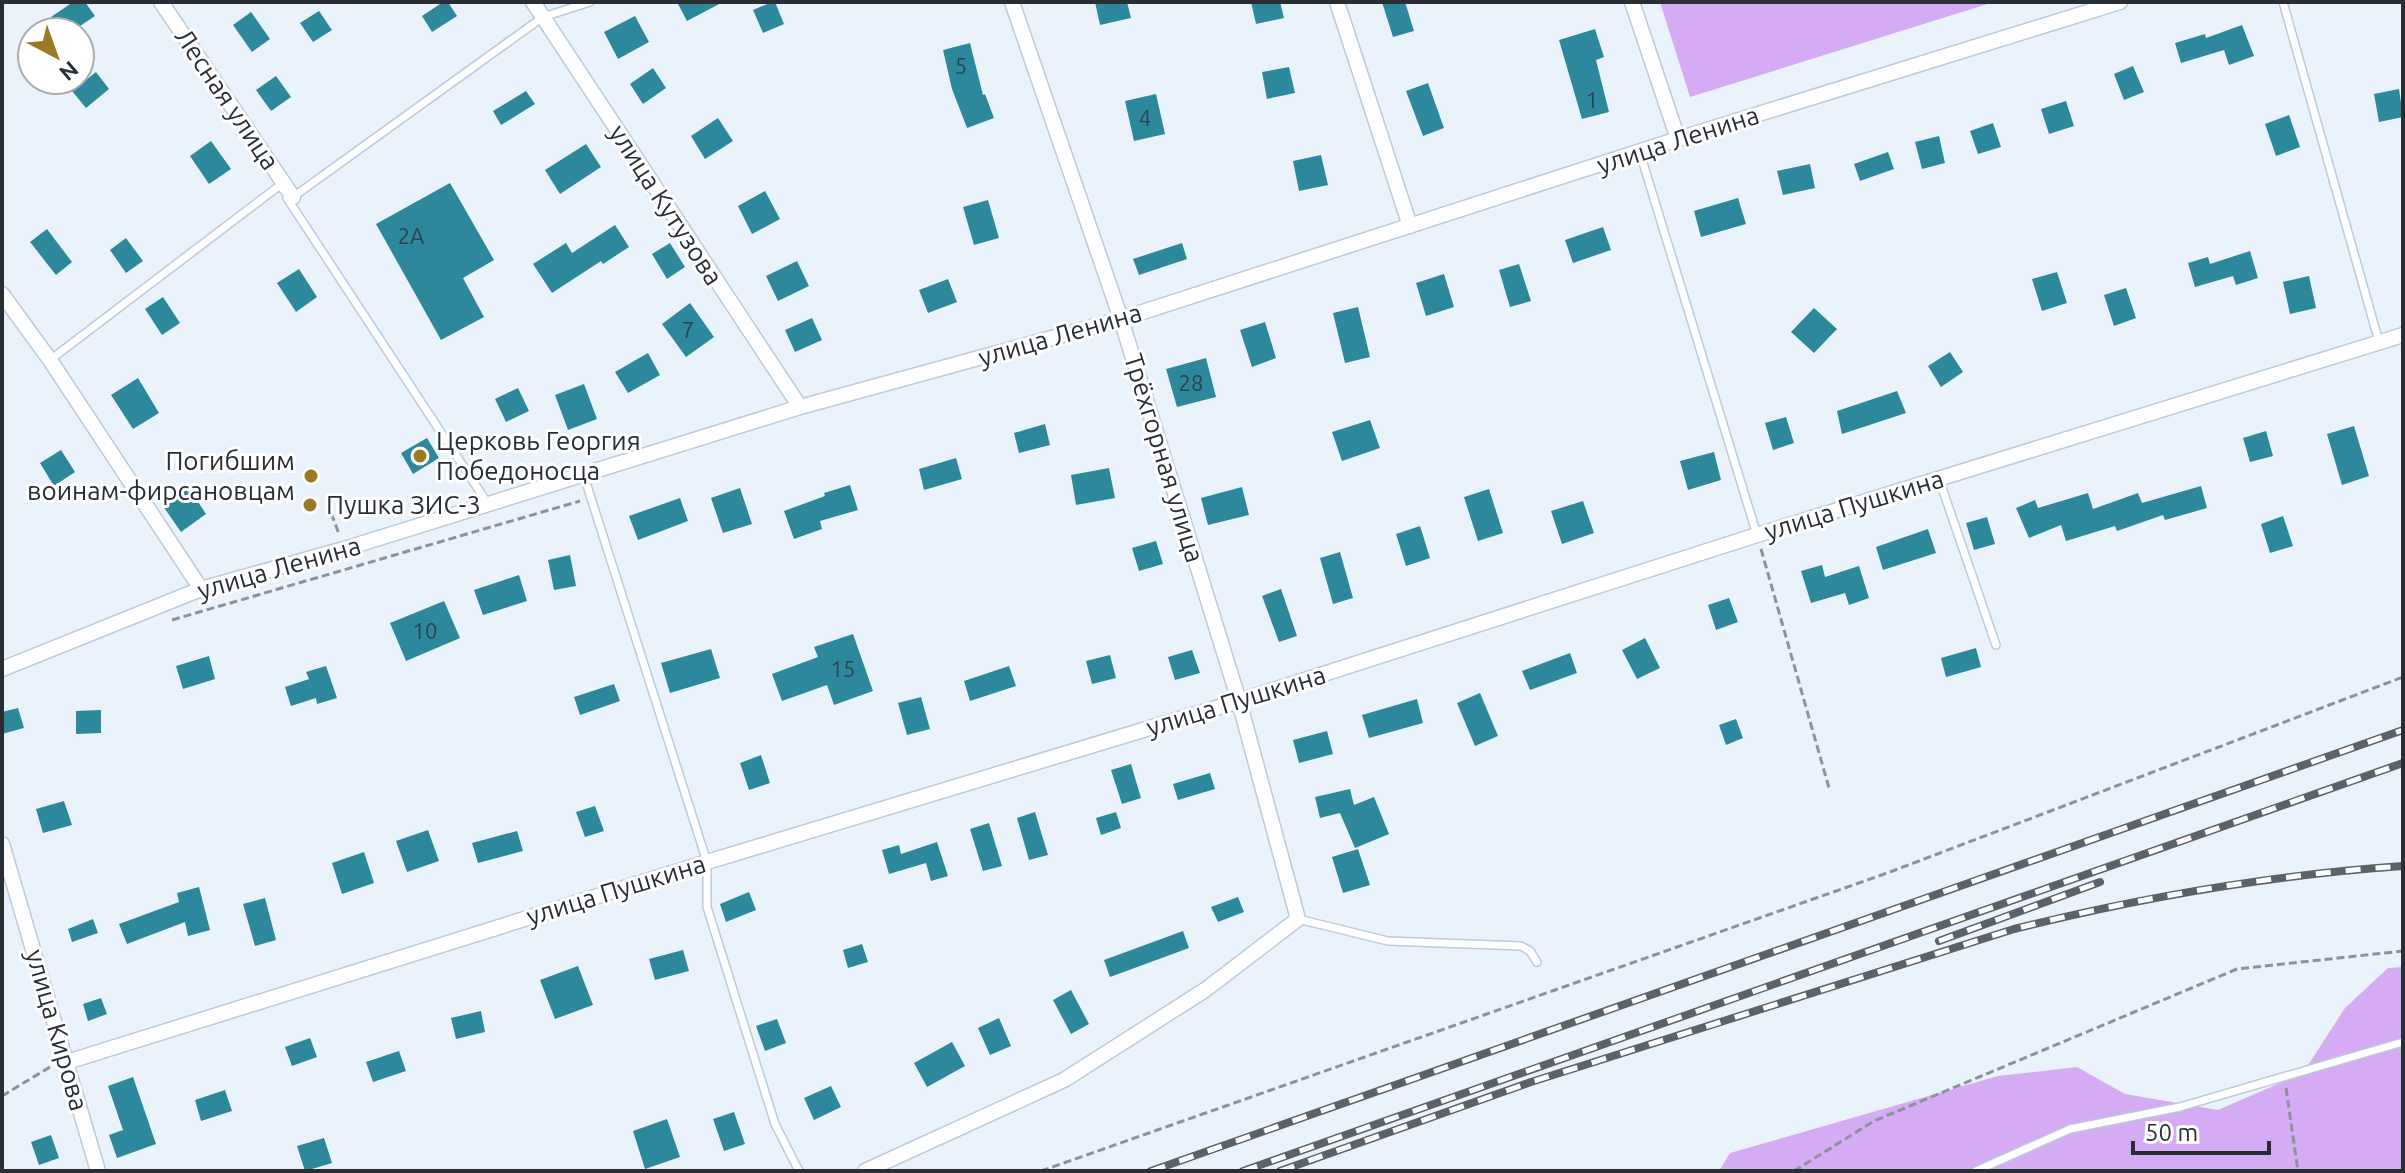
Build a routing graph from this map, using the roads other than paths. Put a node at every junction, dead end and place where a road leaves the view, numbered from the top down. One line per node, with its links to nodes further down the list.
1 (161, 2): 13 (street, Лесная улица)
2 (533, 2): 9 (street, улица Кутузова)
3 (590, 2): 9 (lane)
4 (1012, 2): 16 (street, Трёхгорная улица)
5 (1337, 2): 14 (street)
6 (1632, 2): 10 (street)
7 (2120, 2): 10 (street, улица Ленина)
8 (2283, 2): 18 (lane)
9 (543, 17): 13 (lane); 20 (street, улица Кутузова)
10 (1678, 139): 11 (street, улица Ленина)
11 (1640, 153): 14 (street, улица Ленина); 24 (lane)
12 (279, 186): 13 (lane); 19 (lane); 23 (lane)
13 (293, 197)
14 (1410, 226): 16 (street, улица Ленина)
15 (2, 294): 19 (street)
16 (1121, 319): 20 (street, улица Ленина); 28 (street, Трёхгорная улица)
17 (2403, 335): 18 (street, улица Пушкина)
18 (2379, 342): 22 (street, улица Пушкина)
19 (50, 360): 25 (street)
20 (800, 407): 21 (street, улица Ленина)
21 (583, 473): 23 (street, улица Ленина); 30 (lane)
22 (1939, 479): 24 (street, улица Пушкина); 26 (lane)
23 (488, 504): 25 (street, улица Ленина)
24 (1757, 535): 28 (street, улица Пушкина)
25 (201, 589): 27 (street, улица Ленина)
26 (1996, 645)
27 (2, 669)
28 (1239, 701): 30 (street, улица Пушкина); 31 (street, Трёхгорная улица)
29 (2, 844): 34 (street, улица Кирова)
30 (707, 862): 34 (street, улица Пушкина); 36 (lane)
31 (1298, 919): 32 (lane); 37 (street)
32 (1537, 962)
33 (2403, 1042): 38 (lane)
34 (67, 1062): 35 (street, улица Кирова)
35 (98, 1171)
36 (799, 1171)
37 (865, 1171)
38 (1976, 1171)

